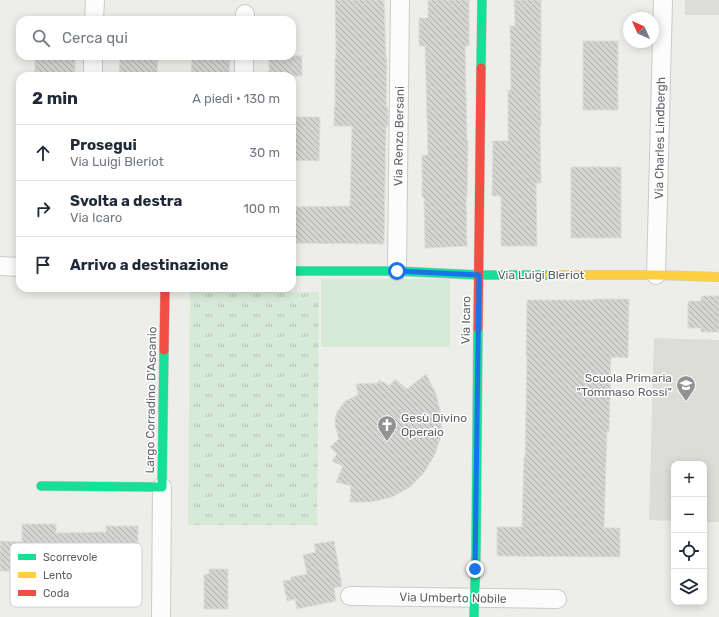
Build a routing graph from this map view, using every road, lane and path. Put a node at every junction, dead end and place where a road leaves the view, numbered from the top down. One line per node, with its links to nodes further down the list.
1 (95, 0): 5 (street)
2 (400, 0): 13 (street, Via Renzo Bersani)
3 (482, 0): 14 (street, Via Icaro)
4 (663, 0): 15 (street, Via Charles Lindbergh)
5 (94, 16)
6 (93, 60): 8 (street)
7 (244, 60): 9 (street)
8 (93, 72)
9 (244, 72)
10 (0, 266): 11 (street)
11 (16, 267)
12 (296, 271): 13 (street, Via Luigi Bleriot)
13 (397, 271): 14 (street, Via Luigi Bleriot)
14 (479, 275): 15 (street, Via Luigi Bleriot); 21 (street, Via Icaro)
15 (656, 275): 16 (street, Via Luigi Bleriot)
16 (719, 277)
17 (165, 292): 19 (street, Largo Corradino D'Ascanio)
18 (41, 486): 19 (street, Largo Corradino D'Ascanio)
19 (162, 487): 23 (street)
20 (350, 596): 21 (street, Via Umberto Nobile)
21 (475, 598): 22 (street, Via Umberto Nobile); 24 (street, Via Icaro)
22 (557, 599)
23 (161, 617)
24 (474, 617)

